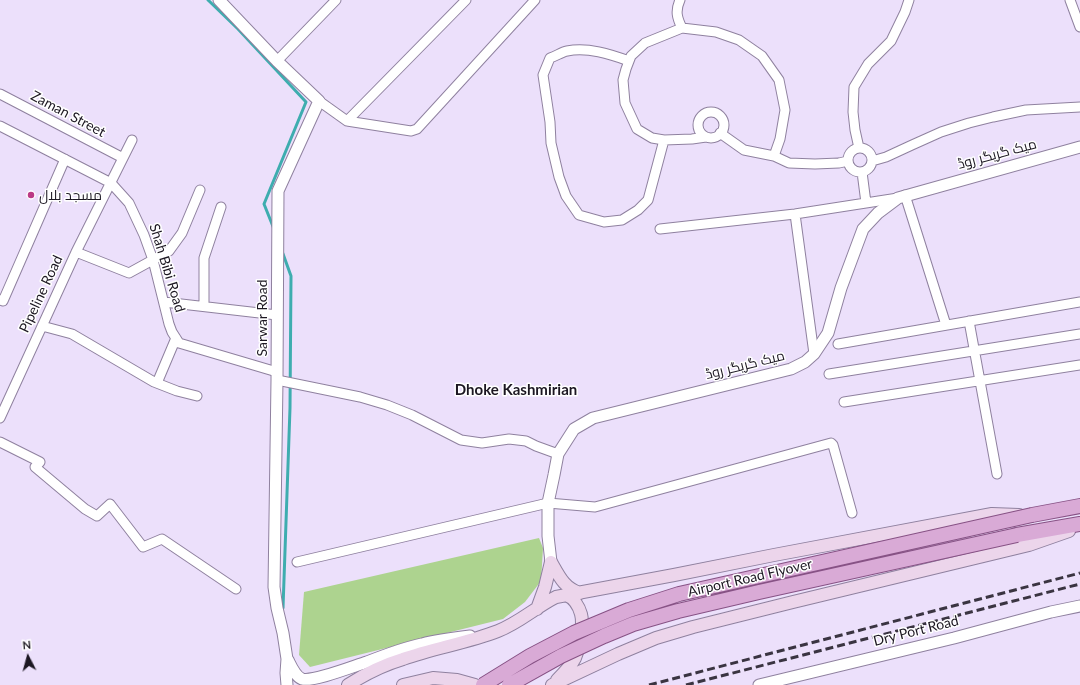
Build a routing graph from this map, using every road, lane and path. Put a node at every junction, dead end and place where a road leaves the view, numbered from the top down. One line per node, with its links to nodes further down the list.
1 (219, 0): 11 (street)
2 (336, 0): 11 (street)
3 (466, 0): 15 (street)
4 (535, 0): 15 (street)
5 (680, 0): 9 (street)
6 (909, 0): 22 (street)
7 (1070, 0): 8 (street)
8 (1080, 27)
9 (682, 28): 10 (street); 23 (street)
10 (629, 60): 20 (street); 20 (street)
11 (277, 61): 13 (street)
12 (0, 94): 24 (street, Zaman Street)
13 (319, 101): 15 (street); 42 (street, Sarwar Road)
14 (1080, 107): 27 (street)
15 (347, 121)
16 (0, 126): 25 (street, Shah Bibi Road)
17 (720, 133): 18 (street); 18 (street); 23 (street)
18 (706, 137): 20 (street)
19 (132, 140): 24 (street, Pipeline Road)
20 (664, 140)
21 (1080, 147): 31 (street, میک گریگر روڈ)
22 (859, 148): 26 (street); 27 (street)
23 (774, 156): 26 (street)
24 (123, 158): 29 (street, Pipeline Road)
25 (65, 159): 29 (street, Shah Bibi Road); 38 (street)
26 (848, 161): 28 (street)
27 (872, 161): 28 (street)
28 (862, 172): 32 (street)
29 (111, 183): 36 (street, Pipeline Road); 37 (street, Shah Bibi Road)
30 (200, 190): 37 (street)
31 (902, 196): 32 (street); 44 (street); 50 (street, میک گریگر روڈ)
32 (866, 203): 34 (street)
33 (221, 207): 41 (street)
34 (795, 214): 35 (street); 50 (street)
35 (660, 229)
36 (76, 252): 37 (street); 45 (street, Pipeline Road)
37 (153, 260): 39 (street, Shah Bibi Road)
38 (1, 300)
39 (164, 302): 41 (street); 47 (street, Shah Bibi Road)
40 (1080, 302): 43 (street)
41 (204, 306): 42 (street)
42 (277, 315): 53 (street, Sarwar Road)
43 (969, 321): 44 (street); 49 (street)
44 (946, 325): 48 (street)
45 (42, 326): 55 (street); 58 (street, Pipeline Road)
46 (1080, 334): 49 (street)
47 (176, 338): 53 (street); 55 (street)
48 (838, 344)
49 (974, 350): 52 (street); 54 (street)
50 (814, 354): 60 (street, میک گریگر روڈ)
51 (1080, 365): 54 (street)
52 (829, 374)
53 (277, 376): 60 (street); 76 (street, Sarwar Road)
54 (980, 381): 57 (street); 61 (street)
55 (157, 383): 56 (street)
56 (197, 396)
57 (844, 402)
58 (0, 418)
59 (0, 442): 70 (street)
60 (558, 454): 62 (street, میک گریگر روڈ)
61 (997, 474)
62 (548, 503): 64 (street); 68 (street); 69 (street, میک گریگر روڈ)
63 (1080, 506): 65 (main road, Airport Road Flyover)
64 (852, 513)
65 (1032, 516): 71 (main road); 84 (main road, Airport Road Flyover, bridge)
66 (1080, 524): 85 (main road, Airport Road Flyover, bridge)
67 (1080, 527): 86 (main road)
68 (297, 562)
69 (551, 562): 71 (main road, میک گریگر روڈ); 74 (main road, میک گریگر روڈ)
70 (236, 589)
71 (580, 593): 72 (main road)
72 (566, 595): 74 (main road); 86 (main road)
73 (1080, 606): 87 (street, Dry Port Road)
74 (537, 609): 75 (main road)
75 (486, 635): 77 (street); 78 (main road)
76 (287, 659): 77 (street); 79 (street, Sarwar Road)
77 (337, 672): 80 (street)
78 (362, 682): 81 (main road)
79 (287, 685)
80 (323, 685)
81 (348, 685)
82 (403, 685): 83 (main road)
83 (475, 685)
84 (483, 685)
85 (509, 685)
86 (552, 685)
87 (759, 685)

